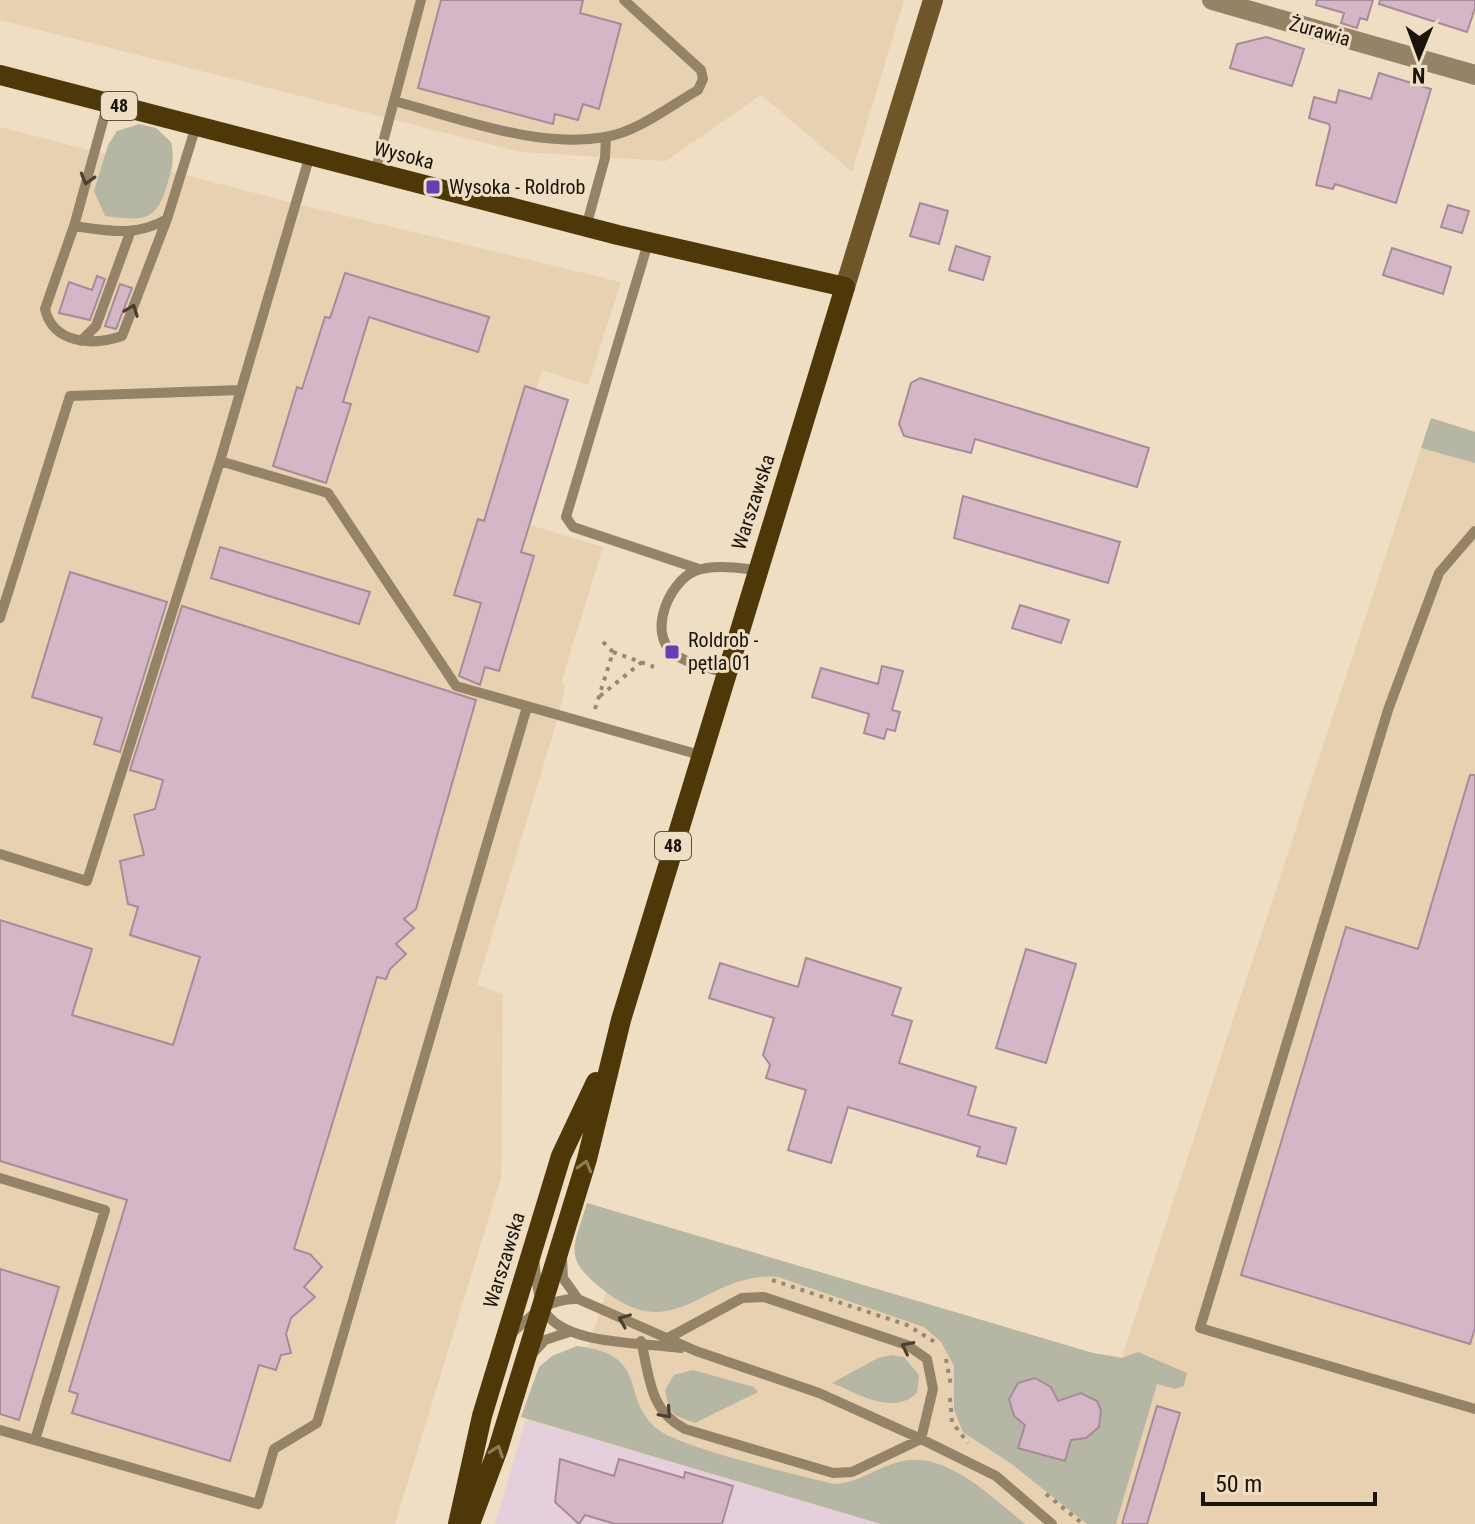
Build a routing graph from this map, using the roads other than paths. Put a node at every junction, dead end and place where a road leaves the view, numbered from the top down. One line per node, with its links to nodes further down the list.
1 (421, 0): 7 (lane)
2 (624, 0): 10 (lane)
3 (933, 0): 18 (main road, Warszawska)
4 (1212, 0): 6 (street, Żurawia)
5 (0, 75): 8 (main road, Wysoka / 48)
6 (1475, 75)
7 (394, 101): 10 (lane); 12 (lane)
8 (108, 103): 9 (main road, Wysoka / 48); 14 (lane, one-way to 14)
9 (196, 126): 11 (main road, Wysoka / 48); 13 (lane)
10 (606, 137): 15 (lane)
11 (310, 155): 12 (main road, Wysoka / 48); 20 (lane)
12 (375, 172): 15 (main road, Wysoka / 48)
13 (167, 219): 16 (lane); 19 (lane, one-way to 13)
14 (74, 226): 16 (lane); 19 (lane)
15 (586, 227): 17 (main road, Wysoka / 48)
16 (130, 233): 19 (lane)
17 (648, 243): 18 (main road, Wysoka / 48); 23 (lane)
18 (845, 287): 24 (main road, Warszawska / 48)
19 (81, 341)
20 (240, 390): 21 (lane); 25 (lane)
21 (220, 461): 28 (lane); 30 (lane)
22 (1475, 531): 43 (lane)
23 (699, 569): 24 (lane); 27 (lane)
24 (757, 570): 27 (main road, Warszawska / 48)
25 (3, 600): 26 (lane)
26 (0, 618)
27 (725, 673): 29 (main road, Warszawska / 48)
28 (527, 707): 29 (lane); 46 (lane)
29 (700, 755): 31 (main road, Warszawska / 48)
30 (0, 854)
31 (621, 1020): 33 (main road, Warszawska / 48, one-way to 31); 34 (main road, Warszawska / 48)
32 (0, 1178): 46 (lane)
33 (562, 1240): 35 (lane); 36 (main road, Warszawska / 48)
34 (532, 1249): 36 (lane); 39 (main road, Warszawska / 48)
35 (578, 1299): 36 (lane); 38 (lane, one-way to 35)
36 (542, 1306): 37 (lane); 39 (lane); 42 (main road, Warszawska / 48)
37 (569, 1332): 40 (lane); 42 (lane)
38 (668, 1338): 41 (lane); 45 (lane, one-way to 38)
39 (505, 1339): 47 (main road, Warszawska / 48)
40 (641, 1341): 41 (lane); 45 (lane, one-way to 45)
41 (696, 1351): 45 (lane)
42 (525, 1362): 48 (main road, Warszawska / 48, one-way to 42)
43 (1475, 1409)
44 (0, 1430): 46 (lane)
45 (921, 1439): 49 (lane)
46 (35, 1440)
47 (458, 1524)
48 (470, 1524)
49 (1052, 1524)

